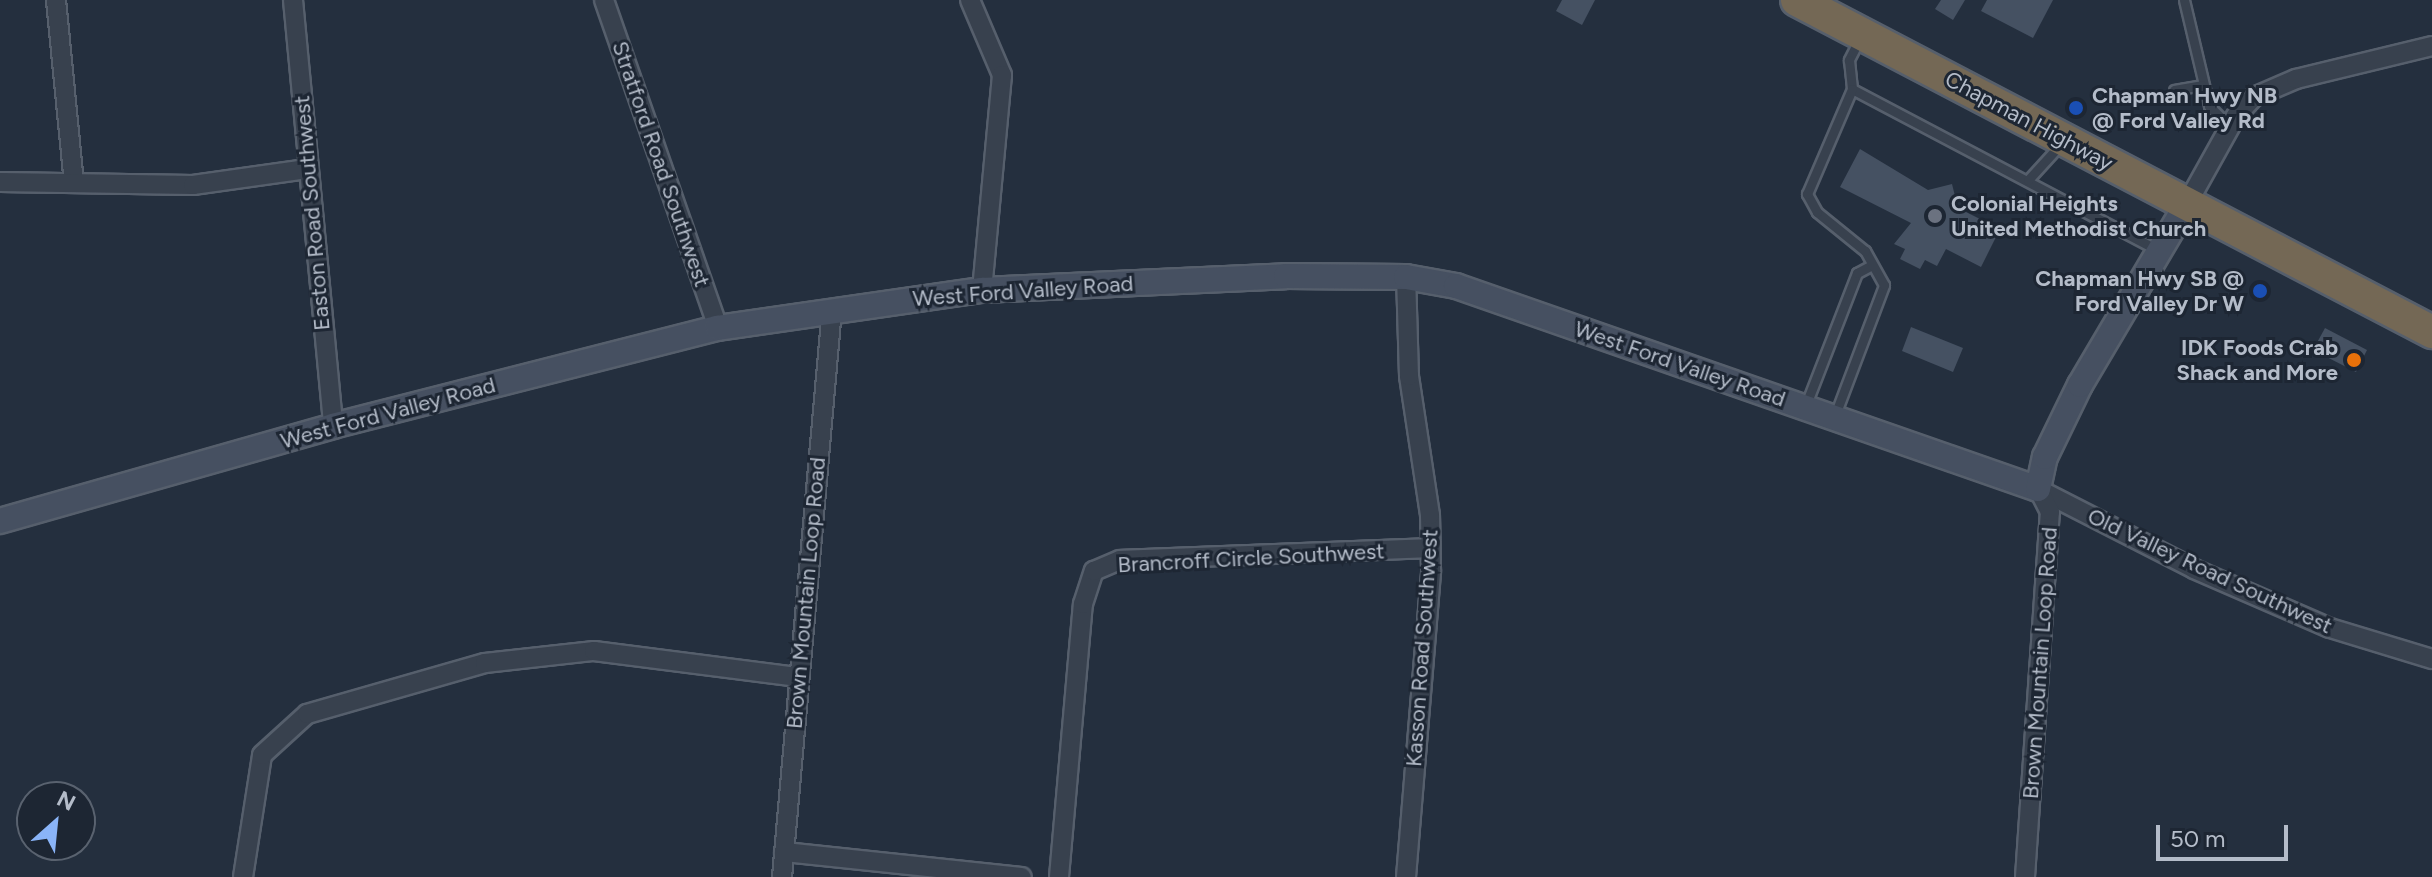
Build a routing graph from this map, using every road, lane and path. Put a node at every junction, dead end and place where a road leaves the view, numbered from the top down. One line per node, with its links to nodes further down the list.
1 (56, 0): 17 (street)
2 (293, 0): 14 (street, Easton Road Southwest)
3 (604, 0): 24 (street, Stratford Road Southwest)
4 (970, 0): 22 (street)
5 (1797, 0): 7 (highway, Chapman Highway)
6 (2184, 0): 9 (lane)
7 (1862, 34): 10 (lane); 13 (highway, Chapman Highway)
8 (2432, 46): 12 (street)
9 (2202, 85): 11 (lane); 12 (lane)
10 (1852, 89): 15 (lane); 20 (lane)
11 (2174, 90)
12 (2230, 127): 18 (street)
13 (2063, 139): 15 (lane); 18 (highway, Chapman Highway)
14 (307, 169): 17 (street); 28 (street, Easton Road Southwest)
15 (2028, 180): 19 (lane)
16 (0, 182): 17 (street)
17 (74, 182)
18 (2187, 204): 19 (street); 25 (highway, Chapman Highway)
19 (2159, 251): 29 (street)
20 (1872, 265): 26 (lane); 27 (lane)
21 (1406, 277): 22 (street, West Ford Valley Road); 26 (street, West Ford Valley Road); 31 (street, Kasson Road Southwest)
22 (982, 290): 23 (street, West Ford Valley Road)
23 (832, 309): 24 (street, West Ford Valley Road); 33 (street, Brown Mountain Loop Road)
24 (718, 328): 28 (street, West Ford Valley Road)
25 (2432, 332)
26 (1805, 407): 27 (street, West Ford Valley Road)
27 (1835, 418): 29 (street, West Ford Valley Road)
28 (333, 426): 30 (street, West Ford Valley Road)
29 (2038, 489): 32 (street, Old Valley Road Southwest); 40 (street, Brown Mountain Loop Road)
30 (0, 521)
31 (1430, 548): 38 (street, Brancroff Circle Southwest); 39 (street, Kasson Road Southwest)
32 (2432, 659)
33 (798, 677): 34 (street, Brown Mountain Loop Road); 35 (street)
34 (784, 852): 36 (street, Brown Mountain Loop Road); 37 (street)
35 (243, 877)
36 (782, 877)
37 (1022, 877)
38 (1059, 877)
39 (1406, 877)
40 (2025, 877)

